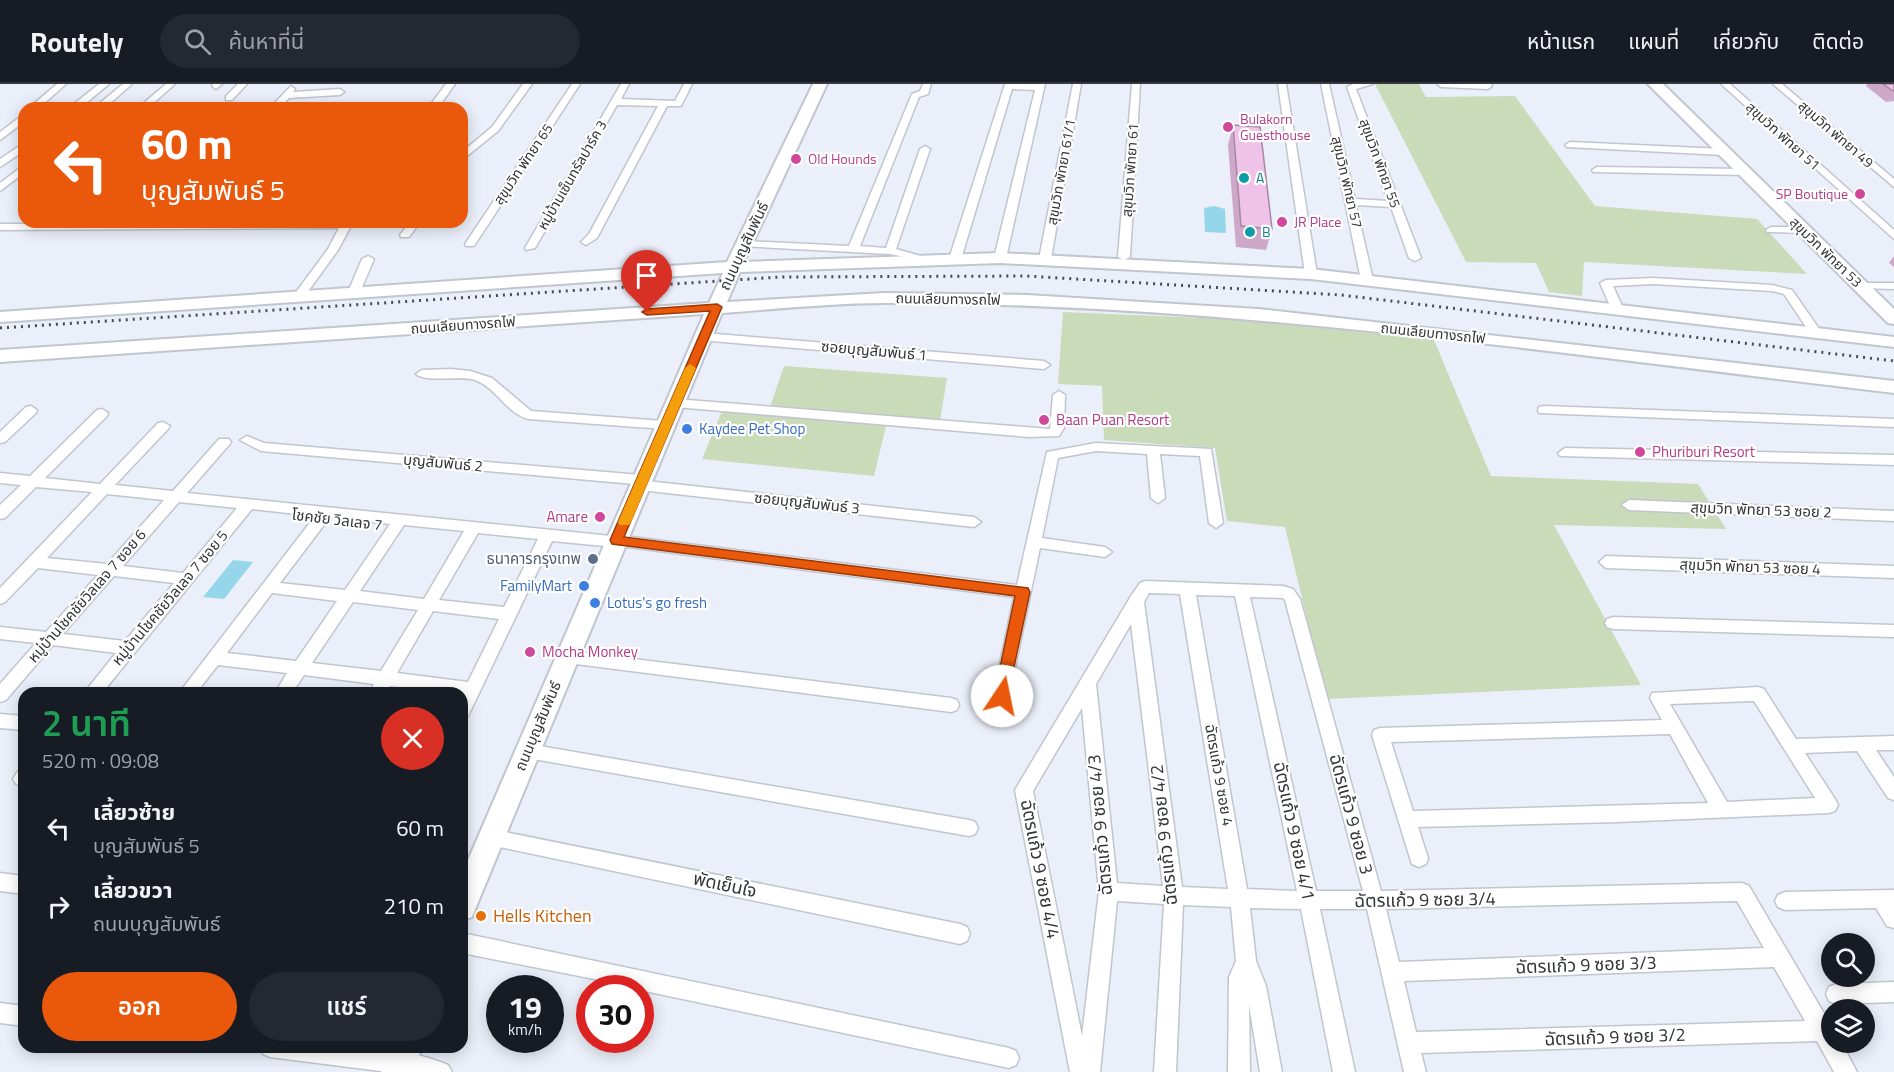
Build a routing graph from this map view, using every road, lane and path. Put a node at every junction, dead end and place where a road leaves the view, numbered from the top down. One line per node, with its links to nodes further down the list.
1 (62, 84): 28 (street)
2 (105, 84): 29 (street)
3 (128, 84): 30 (street)
4 (171, 84): 31 (street)
5 (243, 84): 27 (street)
6 (295, 84): 26 (street)
7 (451, 84): 33 (street)
8 (528, 84): 41 (street)
9 (576, 84): 62 (street, สุขุมวิท พัทยา 65)
10 (625, 84): 34 (street, หมู่บ้านเซ็นทรัลปาร์ค 3)
11 (688, 84): 35 (street)
12 (820, 84): 63 (street, ถนนบุญสัมพันธ์)
13 (927, 84): 65 (street)
14 (1077, 84): 73 (street, สุขุมวิท พัทยา 61/1)
15 (1136, 84): 67 (street, สุขุมวิท พัทยา 61)
16 (1282, 84): 75 (street)
17 (1325, 84): 51 (street, สุขุมวิท พัทยา 57)
18 (1369, 84): 52 (street, สุขุมวิท พัทยา 55)
19 (1441, 84): 24 (street)
20 (1655, 84): 42 (street, สุขุมวิท พัทยา 53)
21 (1725, 84): 60 (street, สุขุมวิท พัทยา 51)
22 (1777, 84): 49 (street, สุขุมวิท พัทยา 49)
23 (1040, 86): 68 (street); 72 (street)
24 (1488, 86)
25 (339, 92): 26 (street)
26 (286, 95): 32 (street)
27 (229, 98)
28 (41, 102)
29 (82, 102)
30 (106, 102)
31 (151, 102)
32 (280, 102)
33 (438, 102)
34 (614, 102): 35 (street, หมู่บ้านเซ็นทรัลปาร์ค 3); 64 (street, หมู่บ้านเซ็นทรัลปาร์ค 3)
35 (664, 104): 61 (street)
36 (18, 122): 37 (street)
37 (0, 137)
38 (1570, 145): 42 (street)
39 (925, 149): 66 (street)
40 (18, 151): 43 (street)
41 (468, 152)
42 (1723, 152): 47 (street, สุขุมวิท พัทยา 53)
43 (14, 154): 44 (street); 45 (street)
44 (0, 155)
45 (0, 165)
46 (1597, 170): 47 (street)
47 (1744, 172): 58 (street, สุขุมวิท พัทยา 53)
48 (18, 173): 50 (street)
49 (1894, 184)
50 (0, 188)
51 (1351, 202): 52 (street); 76 (street, สุขุมวิท พัทยา 57)
52 (1395, 204): 69 (street, สุขุมวิท พัทยา 55)
53 (0, 227): 54 (street)
54 (18, 227)
55 (345, 228): 80 (street)
56 (410, 228): 59 (street)
57 (1772, 230): 58 (street)
58 (1804, 230): 77 (street, สุขุมวิท พัทยา 53)
59 (405, 235)
60 (1894, 236)
61 (586, 242)
62 (470, 244)
63 (745, 244): 65 (street); 74 (street, ถนนบุญสัมพันธ์)
64 (531, 248)
65 (853, 250): 66 (street)
66 (890, 251): 71 (street)
67 (1124, 257)
68 (1000, 258): 72 (street); 73 (street)
69 (1415, 258)
70 (368, 259): 79 (street)
71 (920, 259): 72 (street); 74 (street)
72 (955, 259)
73 (1045, 259): 75 (street)
74 (734, 267): 79 (street); 81 (street, ถนนบุญสัมพันธ์)
75 (1311, 274): 76 (street)
76 (1367, 280): 82 (street)
77 (1860, 286): 78 (street); 84 (street, สุขุมวิท พัทยา 53)
78 (1894, 286)
79 (354, 292): 80 (street)
80 (300, 295): 83 (street)
81 (717, 307): 86 (street, ถนนบุญสัมพันธ์); 88 (street, ถนนเลียบทางรถไฟ); 91 (street, ถนนเลียบทางรถไฟ)
82 (1617, 308): 85 (street); 85 (street)
83 (0, 317)
84 (1894, 319)
85 (1816, 333): 87 (street)
86 (704, 337): 89 (street, ซอยบุญสัมพันธ์ 1); 93 (street, ถนนบุญสัมพันธ์)
87 (1894, 342)
88 (0, 356)
89 (1044, 365)
90 (422, 374): 98 (street)
91 (1894, 387)
92 (1059, 395): 93 (street)
93 (675, 403): 98 (street, ถนนบุญสัมพันธ์)
94 (31, 410): 100 (street)
95 (1544, 410): 97 (street)
96 (102, 413): 108 (street)
97 (1894, 423)
98 (664, 425): 107 (street, ถนนบุญสัมพันธ์)
99 (164, 426): 110 (street)
100 (0, 440)
101 (247, 440): 107 (street, บุญสัมพันธ์ 2)
102 (224, 442): 112 (street, หมู่บ้านโชคชัยวิลเลจ 7 ซอย 6)
103 (1153, 449): 111 (street); 120 (street); 123 (street)
104 (1566, 453): 105 (street)
105 (1894, 460)
106 (0, 478): 108 (street)
107 (640, 483): 118 (street, ซอยบุญสัมพันธ์ 3); 124 (street, ถนนบุญสัมพันธ์)
108 (29, 485): 109 (street); 110 (street, โชคชัย วิลเลจ 7); 115 (street)
109 (0, 487)
110 (102, 493): 112 (street, โชคชัย วิลเลจ 7); 126 (street)
111 (1158, 498)
112 (172, 500): 114 (street, โชคชัย วิลเลจ 7); 128 (street, หมู่บ้านโชคชัยวิลเลจ 7 ซอย 6)
113 (1629, 505): 117 (street, สุขุมวิท พัทยา 53 ซอย 2)
114 (246, 507): 116 (street, โชคชัย วิลเลจ 7); 130 (street, หมู่บ้านโชคชัยวิลเลจ 7 ซอย 5)
115 (0, 514)
116 (323, 515): 119 (street, โชคชัย วิลเลจ 7); 131 (street)
117 (1894, 516)
118 (974, 522)
119 (397, 523): 121 (street, โชคชัย วิลเลจ 7); 136 (street)
120 (1216, 523)
121 (471, 532): 122 (street, โชคชัย วิลเลจ 7); 138 (street)
122 (545, 540): 124 (street, โชคชัย วิลเลจ 7); 139 (street)
123 (1034, 542): 125 (street); 134 (street)
124 (615, 544): 134 (street, โชคชัย วิลเลจ 7); 145 (street, ถนนบุญสัมพันธ์)
125 (1105, 552)
126 (35, 562): 128 (street); 137 (street)
127 (1606, 562): 129 (street, สุขุมวิท พัทยา 53 ซอย 4)
128 (110, 571): 130 (street); 143 (street, หมู่บ้านโชคชัยวิลเลจ 7 ซอย 6)
129 (1894, 572)
130 (187, 579): 144 (street, หมู่บ้านโชคชัยวิลเลจ 7 ซอย 5)
131 (269, 586): 136 (street); 146 (street)
132 (1187, 588): 133 (street); 135 (street); 178 (street, ฉัตรแก้ว 9 ซอย 4)
133 (1241, 590): 180 (street, ฉัตรแก้ว 9 ซอย 4/1); 182 (street, ฉัตรแก้ว 9 ซอย 3)
134 (1023, 592): 157 (street)
135 (1141, 593): 148 (street, ฉัตรแก้ว 9 ซอย 4/4); 177 (street, ฉัตรแก้ว 9 ซอย 4/2)
136 (348, 596): 138 (street); 147 (street)
137 (0, 598)
138 (428, 606): 139 (street); 149 (street)
139 (509, 614): 155 (street)
140 (1613, 623): 141 (street)
141 (1894, 631)
142 (0, 633): 143 (street)
143 (49, 639): 144 (street); 156 (street, หมู่บ้านโชคชัยวิลเลจ 7 ซอย 6)
144 (130, 648): 150 (street, หมู่บ้านโชคชัยวิลเลจ 7 ซอย 5)
145 (568, 657): 159 (street); 166 (street, ถนนบุญสัมพันธ์)
146 (213, 658): 147 (street); 151 (street)
147 (300, 668): 149 (street); 152 (street)
148 (1088, 685): 175 (street, ฉัตรแก้ว 9 ซอย 4/3); 201 (street, ฉัตรแก้ว 9 ซอย 4/4)
149 (381, 686): 153 (street)
150 (101, 687)
151 (191, 687)
152 (287, 687)
153 (412, 687)
154 (468, 689): 155 (street)
155 (473, 689): 158 (street)
156 (0, 695)
157 (1002, 696)
158 (468, 699)
159 (951, 705)
160 (0, 720): 161 (street)
161 (18, 722)
162 (1674, 727): 165 (street); 168 (street); 169 (street)
163 (1862, 743): 164 (street); 165 (street); 167 (street)
164 (1894, 743)
165 (1793, 746): 168 (street)
166 (528, 751): 170 (street); 171 (street, ถนนบุญสัมพันธ์)
167 (1894, 792)
168 (1722, 810): 169 (street)
169 (1407, 819): 172 (street)
170 (969, 828)
171 (490, 837): 176 (street, ถนนบุญสัมพันธ์); 184 (street, พัดเย็นใจ)
172 (1419, 858)
173 (0, 882): 174 (street)
174 (18, 884)
175 (1108, 891): 177 (street, ฉัตรแก้ว 9 ซอย 3/4); 202 (street, ฉัตรแก้ว 9 ซอย 4/3)
176 (468, 892)
177 (1174, 896): 178 (street, ฉัตรแก้ว 9 ซอย 3/4); 203 (street, ฉัตรแก้ว 9 ซอย 4/2)
178 (1239, 897): 180 (street, ฉัตรแก้ว 9 ซอย 3/4); 187 (street, ฉัตรแก้ว 9 ซอย 4)
179 (1888, 899): 181 (street); 183 (street)
180 (1309, 900): 182 (street, ฉัตรแก้ว 9 ซอย 3/4); 206 (street, ฉัตรแก้ว 9 ซอย 4/1)
181 (1785, 901)
182 (1375, 902): 186 (street, ฉัตรแก้ว 9 ซอย 3/4); 188 (street, ฉัตรแก้ว 9 ซอย 3)
183 (1894, 919)
184 (960, 934)
185 (468, 944): 198 (street)
186 (1780, 957): 188 (street, ฉัตรแก้ว 9 ซอย 3/3); 193 (street)
187 (1246, 962): 204 (street, ฉัตรแก้ว 9 ซอย 4); 205 (street, ฉัตรแก้ว 9 ซอย 4)
188 (1392, 972): 195 (street, ฉัตรแก้ว 9 ซอย 3)
189 (1894, 992): 190 (street)
190 (1836, 994)
191 (0, 1013): 192 (street)
192 (18, 1015)
193 (1821, 1029)
194 (1821, 1031): 195 (street, ฉัตรแก้ว 9 ซอย 3/2)
195 (1408, 1043): 207 (street, ฉัตรแก้ว 9 ซอย 3)
196 (326, 1053): 199 (street)
197 (1835, 1053): 208 (street)
198 (1009, 1058)
199 (401, 1061): 200 (street)
200 (441, 1072)
201 (1083, 1072)
202 (1089, 1072)
203 (1165, 1072)
204 (1239, 1072)
205 (1271, 1072)
206 (1344, 1072)
207 (1415, 1072)
208 (1846, 1072)

